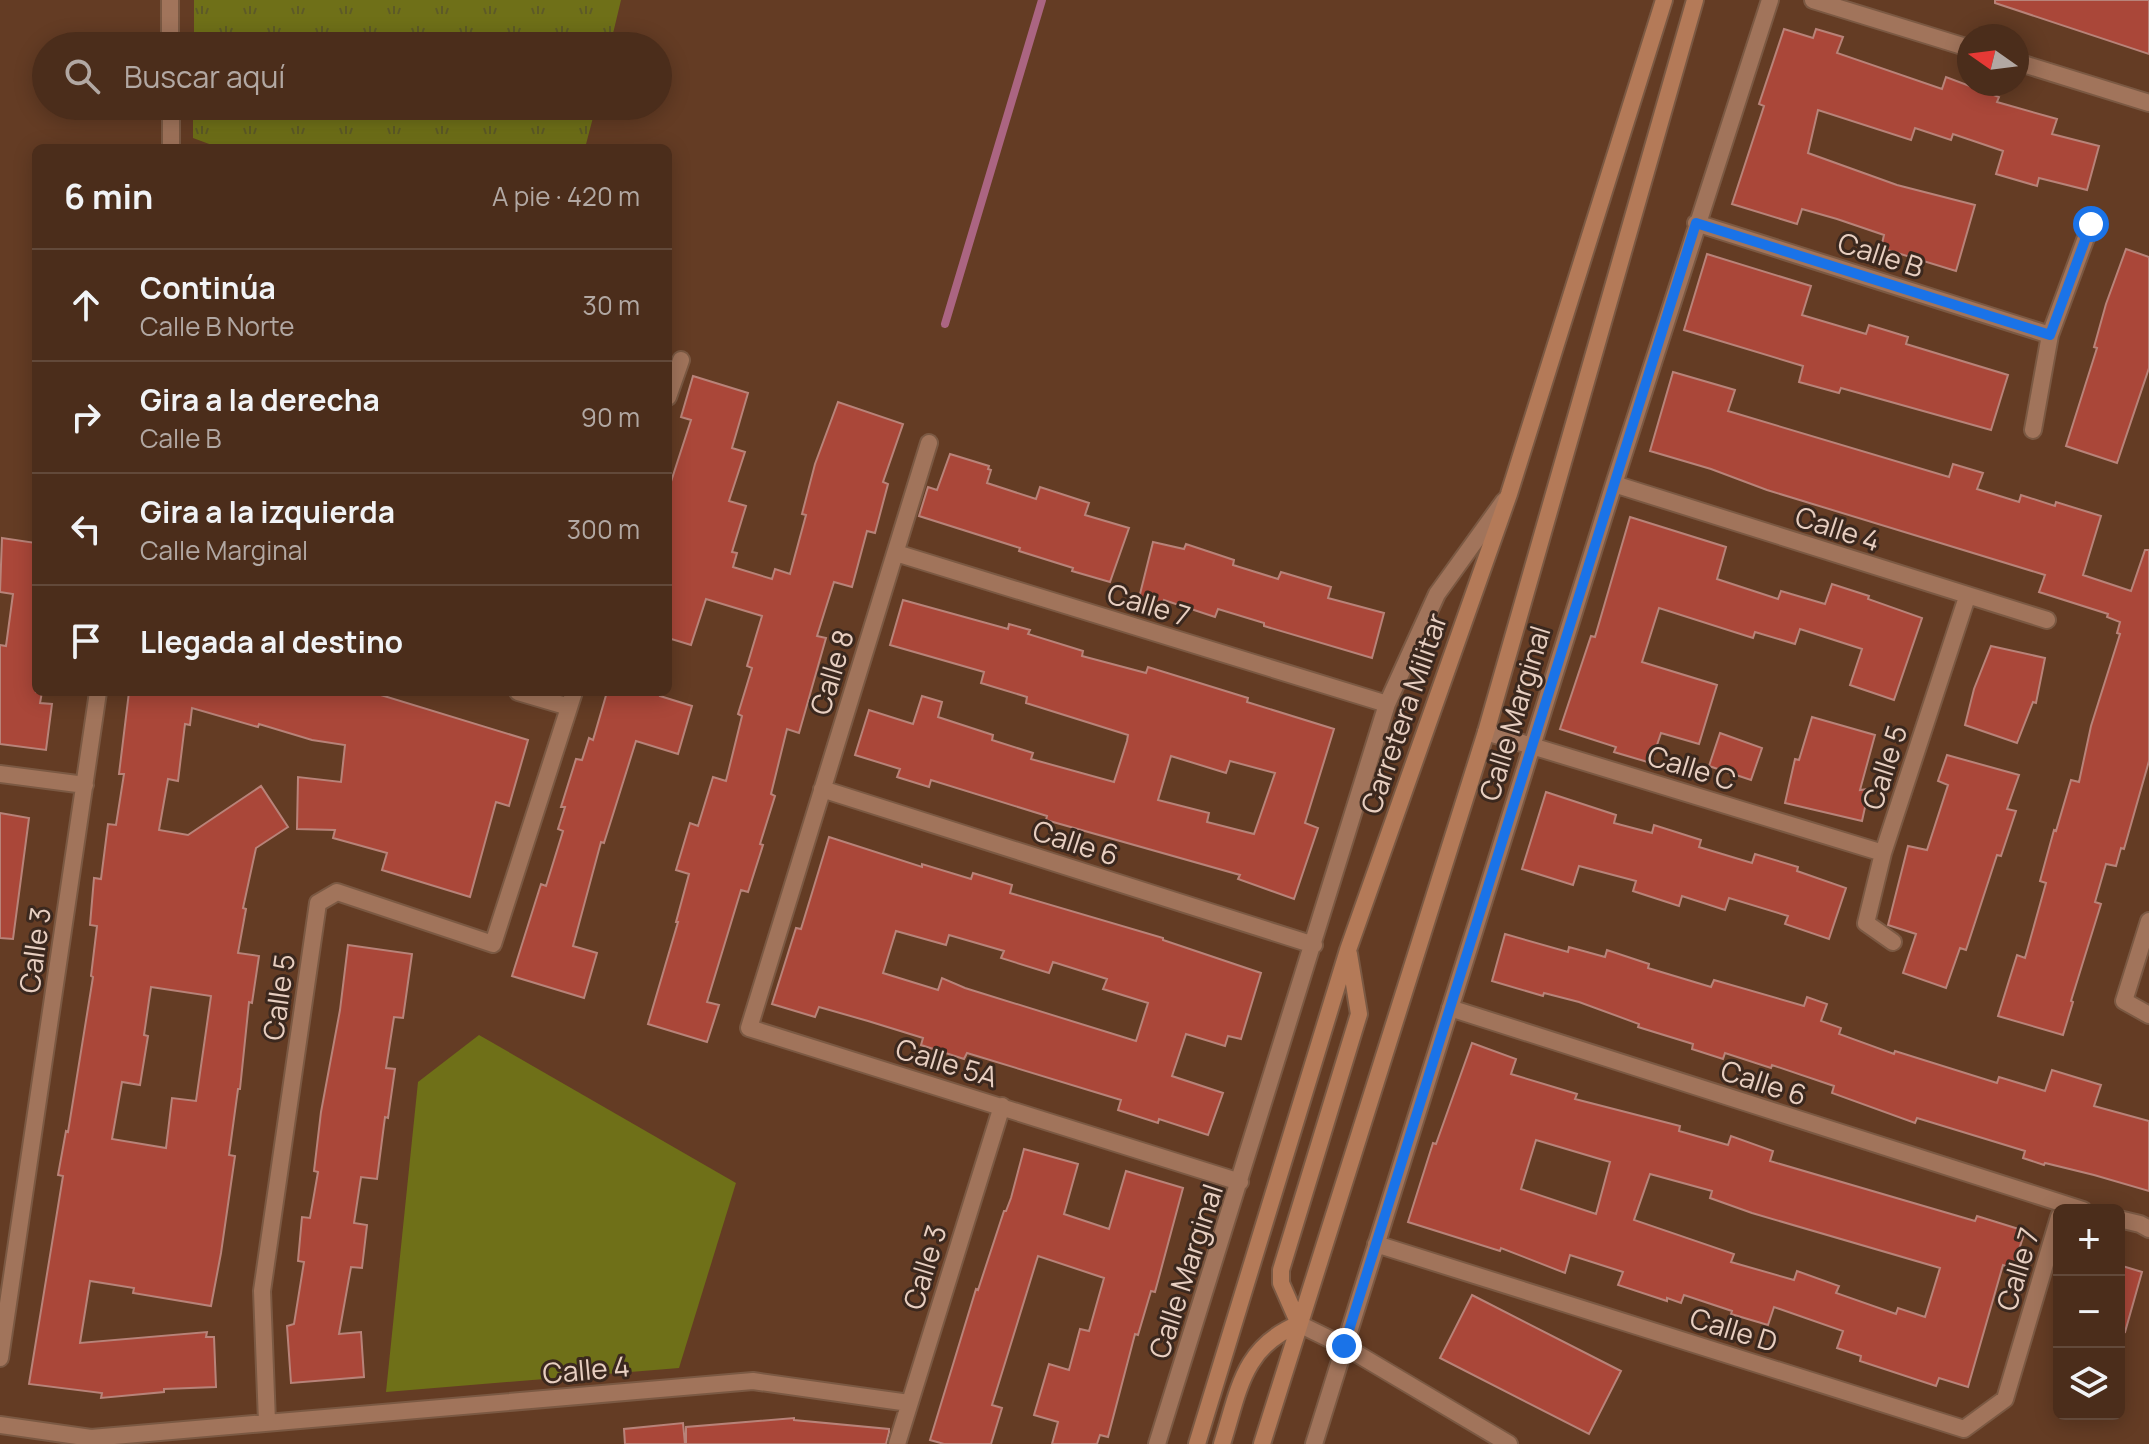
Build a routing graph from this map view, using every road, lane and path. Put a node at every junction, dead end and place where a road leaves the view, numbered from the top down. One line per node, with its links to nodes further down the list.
1 (170, 0): 6 (street)
2 (1664, 0): 20 (main road, Carretera Militar)
3 (1695, 0): 28 (main road)
4 (1770, 0): 12 (street, Calle Marginal)
5 (1813, 0): 7 (street)
6 (170, 32)
7 (1957, 44)
8 (2029, 66): 9 (street)
9 (2149, 103)
10 (171, 120): 11 (street)
11 (171, 144)
12 (1696, 223): 14 (street, Calle B); 19 (street, Calle Marginal)
13 (2091, 224): 14 (street)
14 (2050, 335): 17 (street)
15 (681, 360): 16 (street)
16 (672, 386)
17 (2033, 430)
18 (929, 443): 21 (street, Calle 8)
19 (1614, 484): 22 (street, Calle 4); 29 (street, Calle Marginal)
20 (1509, 494): 27 (street, Calle Marginal); 38 (main road, Carretera Militar)
21 (896, 553): 27 (street, Calle 7); 32 (street, Calle 8)
22 (1967, 597): 23 (street, Calle 4); 33 (street, Calle 5)
23 (2047, 620)
24 (97, 696): 31 (street, Calle 3)
25 (545, 696): 26 (street)
26 (572, 700): 53 (street, Calle 5)
27 (1387, 704): 37 (street, Calle Marginal)
28 (1486, 732): 29 (street, Calle C); 48 (main road)
29 (1532, 744): 33 (street, Calle C); 39 (street, Calle Marginal)
30 (0, 774): 31 (street)
31 (85, 785): 51 (street, Calle 3)
32 (822, 789): 34 (street, Calle 8); 37 (street, Calle 6)
33 (1883, 853): 36 (street, Calle 5)
34 (784, 916): 41 (street, Calle 5A)
35 (2149, 921): 40 (street)
36 (1893, 942)
37 (1314, 945): 42 (street, Calle Marginal)
38 (1348, 950): 48 (main road); 57 (main road, Carretera Militar)
39 (1450, 1008): 43 (street, Calle 6); 47 (street, Calle Marginal)
40 (2149, 1015)
41 (1002, 1106): 42 (street, Calle 5A); 52 (street, Calle 3)
42 (1240, 1182): 56 (street, Calle Marginal)
43 (2053, 1208)
44 (2125, 1220): 45 (street)
45 (2149, 1229)
46 (2053, 1238): 49 (street, Calle 7)
47 (1376, 1244): 49 (street, Calle D); 50 (street, Calle Marginal)
48 (1299, 1324): 50 (street); 58 (main road); 59 (main road)
49 (2024, 1335)
50 (1344, 1346): 60 (street, Calle Marginal); 61 (street)
51 (0, 1358)
52 (909, 1403): 53 (street, Calle 4); 55 (street, Calle 3)
53 (267, 1422): 54 (street, Calle 4)
54 (0, 1425)
55 (897, 1444)
56 (1157, 1444)
57 (1197, 1444)
58 (1222, 1444)
59 (1262, 1444)
60 (1314, 1444)
61 (1509, 1444)

